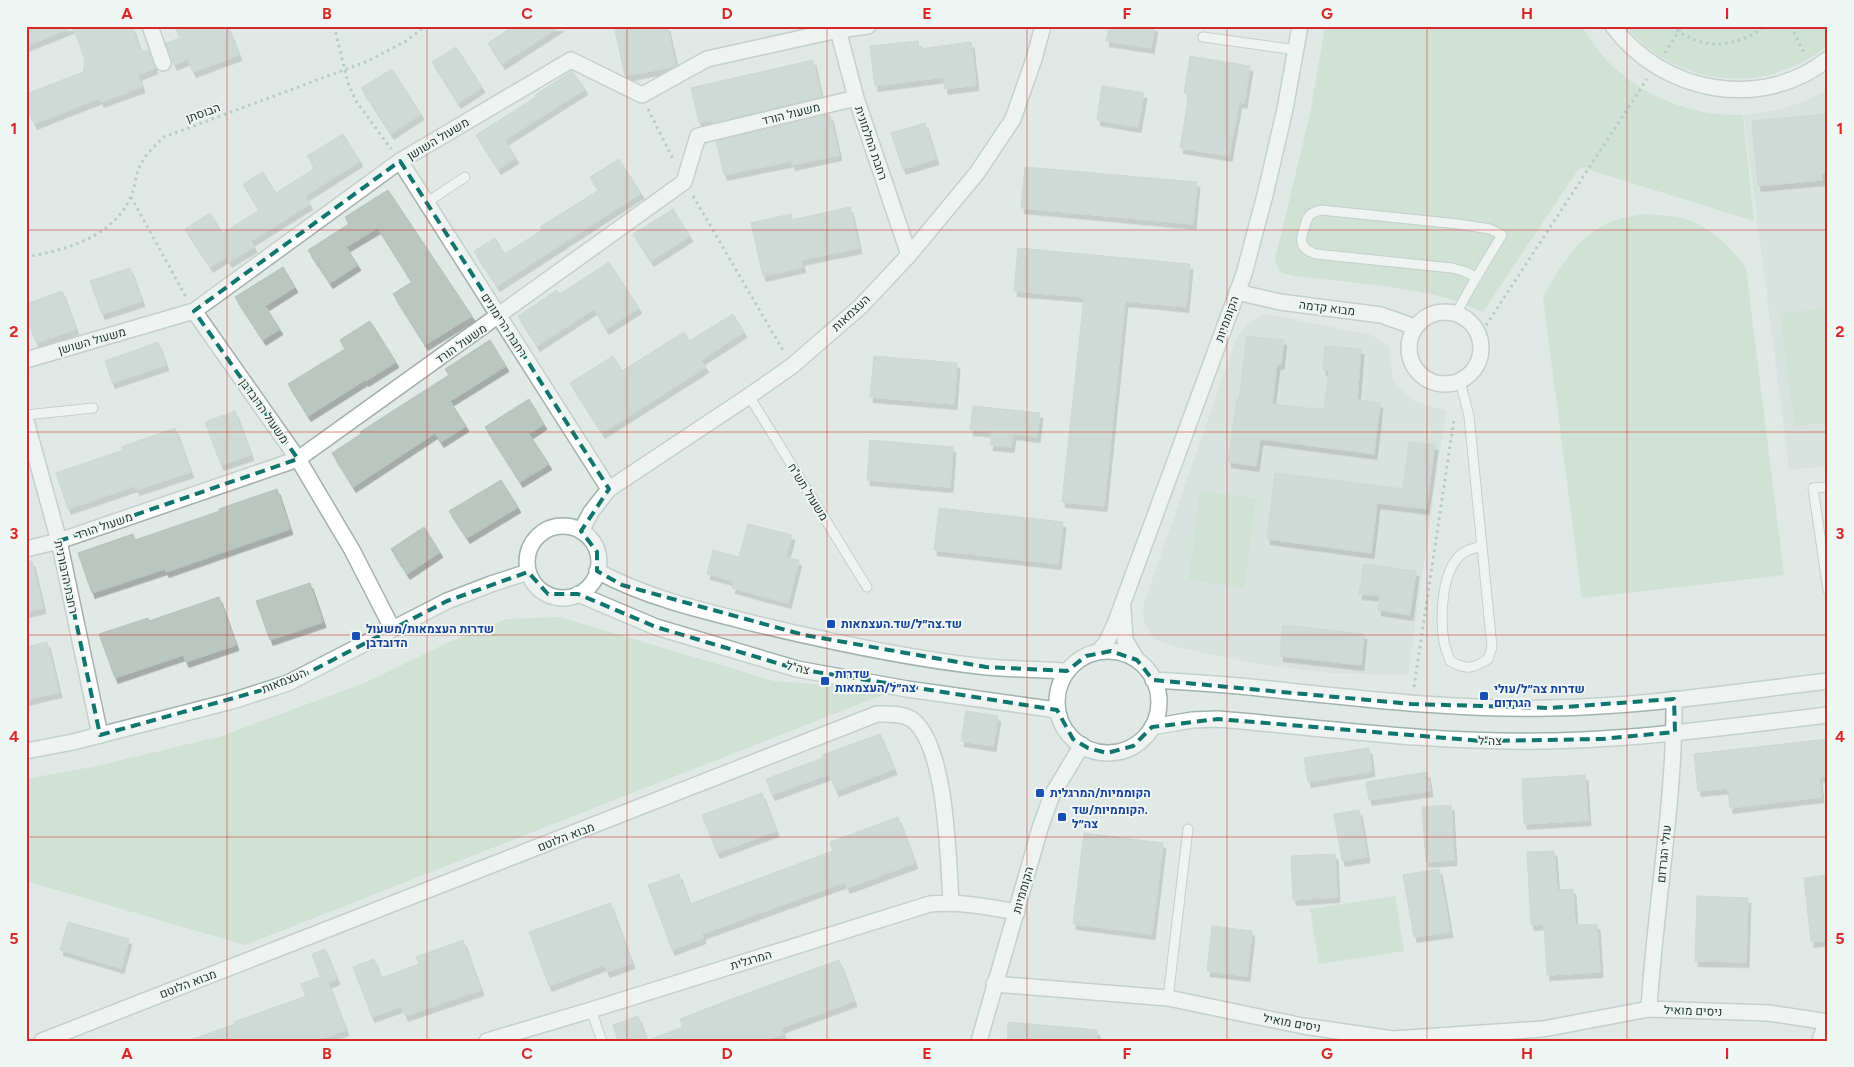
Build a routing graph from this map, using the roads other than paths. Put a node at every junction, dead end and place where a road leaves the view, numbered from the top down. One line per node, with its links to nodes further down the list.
1 (150, 26): 10 (street)
2 (868, 26): 6 (street)
3 (1043, 26): 15 (street, העצמאות)
4 (1300, 26): 8 (street, הקוממיות)
5 (1612, 26): 9 (street)
6 (838, 30): 11 (street, רחבת החלמונית); 12 (street, משעול השושן)
7 (1203, 37): 8 (lane)
8 (1296, 50): 17 (street, הקוממיות)
9 (1828, 59)
10 (163, 64)
11 (856, 98): 15 (street, רחבת החלמונית); 20 (street, משעול הורד)
12 (400, 161): 14 (street, רחבת הרימונים); 18 (street, משעול השושן)
13 (465, 177): 14 (lane)
14 (426, 203): 20 (street, רחבת הרימונים)
15 (909, 255): 24 (street, העצמאות)
16 (1477, 277): 16 (lane); 19 (lane)
17 (1237, 292): 21 (street, מבוא קדמה); 40 (street, הקוממיות)
18 (194, 311): 22 (street, משעול השושן); 28 (street, משעול הדובדבן)
19 (1456, 314): 21 (street); 23 (street)
20 (499, 316): 28 (street, משעול הורד); 30 (street, רחבת הרימונים)
21 (1415, 327): 23 (street)
22 (26, 360)
23 (1460, 381): 33 (lane)
24 (749, 396): 30 (street, העצמאות); 37 (lane, משעול תש"ח)
25 (93, 408): 26 (lane)
26 (26, 416)
27 (26, 420): 32 (street, רחבת הדבורנית)
28 (298, 460): 32 (street, משעול הורד); 41 (street, משעול הדובדבן)
29 (1828, 487): 38 (lane)
30 (609, 489): 31 (street, העצמאות)
31 (581, 531): 35 (street); 36 (street)
32 (59, 541): 34 (street, משעול הורד); 52 (street, רחבת הדבורנית)
33 (1482, 546): 33 (lane)
34 (26, 548)
35 (598, 571): 39 (street); 44 (street)
36 (528, 572): 39 (street); 41 (street, העצמאות)
37 (867, 587)
38 (1828, 589)
39 (578, 594): 48 (street, צה"ל)
40 (1123, 603): 42 (street, הקוממיות); 43 (street, הקוממיות)
41 (392, 628): 52 (street, העצמאות)
42 (1098, 652): 43 (street); 44 (street)
43 (1137, 660): 45 (street)
44 (1067, 671): 48 (street)
45 (1153, 680): 47 (street); 50 (street)
46 (1828, 681): 47 (street)
47 (1674, 699): 51 (street, עולי הגרדום)
48 (1057, 710): 53 (street)
49 (1828, 715): 51 (street, צה"ל)
50 (1152, 727): 51 (street, צה"ל); 53 (street)
51 (1674, 732): 60 (street, עולי הגרדום)
52 (100, 735): 54 (street, העצמאות)
53 (1082, 745): 57 (street, הקוממיות)
54 (26, 750)
55 (1188, 829): 59 (lane)
56 (951, 902): 57 (street, המרגלית); 61 (street, המרגלית); 64 (street, מבוא הלוטם)
57 (1017, 912): 58 (street, הקוממיות)
58 (994, 984): 59 (street, ניסים מואיל); 67 (street, הקוממיות)
59 (1168, 998): 63 (street, ניסים מואיל)
60 (1649, 1009): 62 (street, ניסים מואיל); 63 (street, ניסים מואיל)
61 (591, 1010): 65 (street, המרגלית); 66 (lane)
62 (1827, 1022): 68 (street)
63 (1393, 1040)
64 (42, 1041)
65 (487, 1041)
66 (602, 1041)
67 (979, 1041)
68 (1820, 1041)

